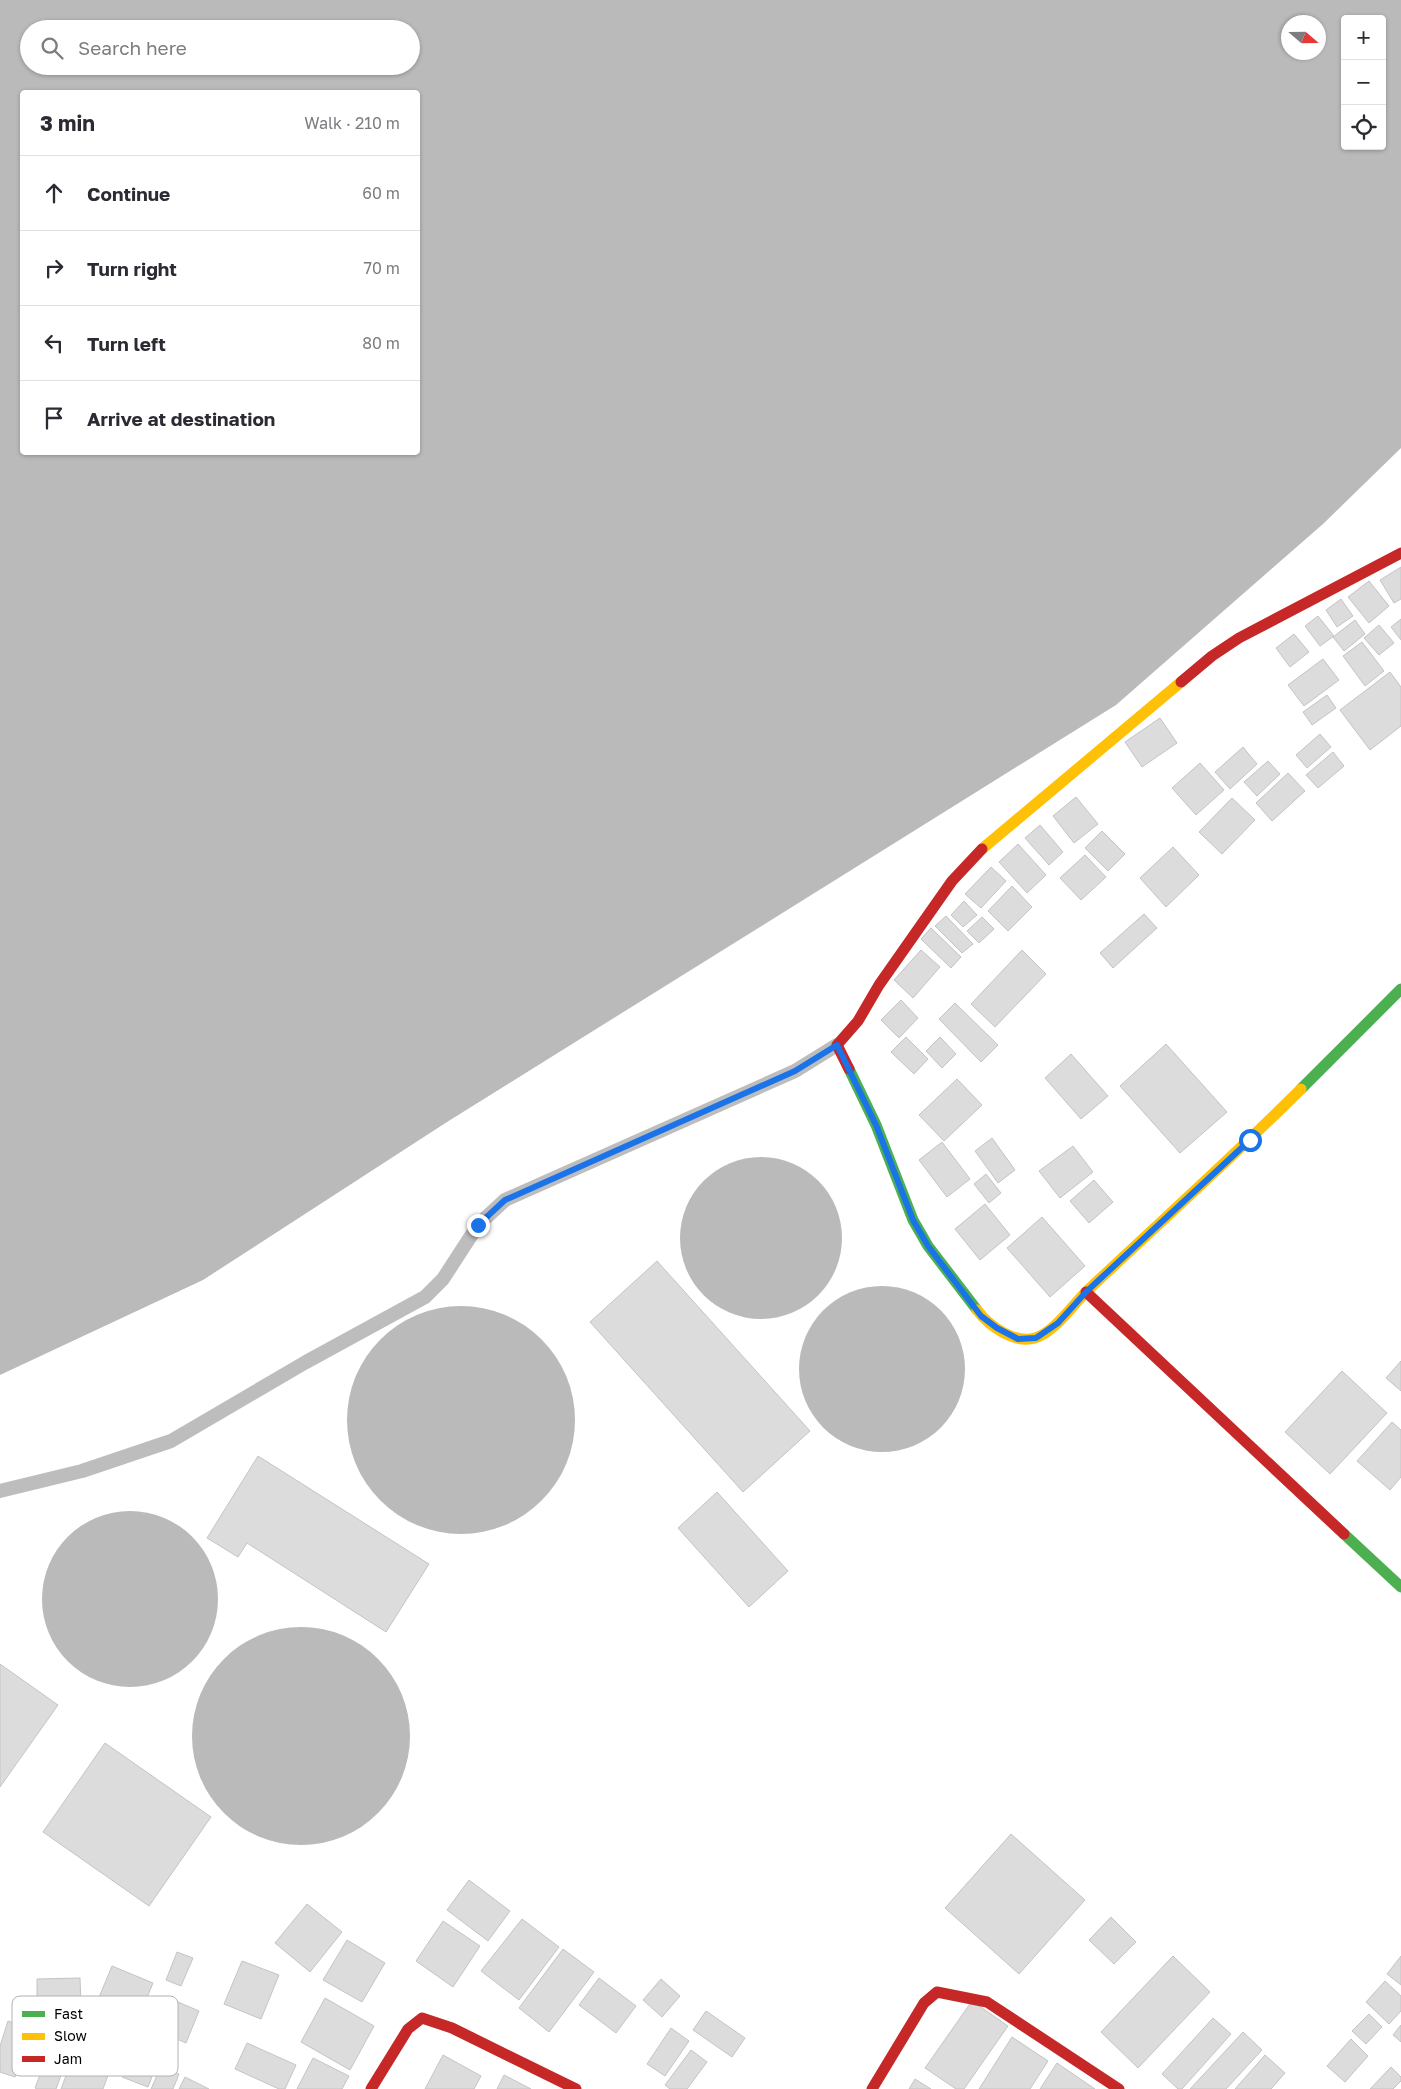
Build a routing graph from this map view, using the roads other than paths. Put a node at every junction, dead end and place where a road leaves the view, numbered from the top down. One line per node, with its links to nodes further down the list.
1 (1401, 553): 3 (street)
2 (1401, 989): 4 (street)
3 (837, 1045): 4 (street); 5 (lane)
4 (1086, 1292): 6 (street)
5 (0, 1491)
6 (1401, 1587)
7 (371, 2089): 8 (street)
8 (576, 2089)
9 (872, 2089): 10 (street)
10 (1119, 2089)

